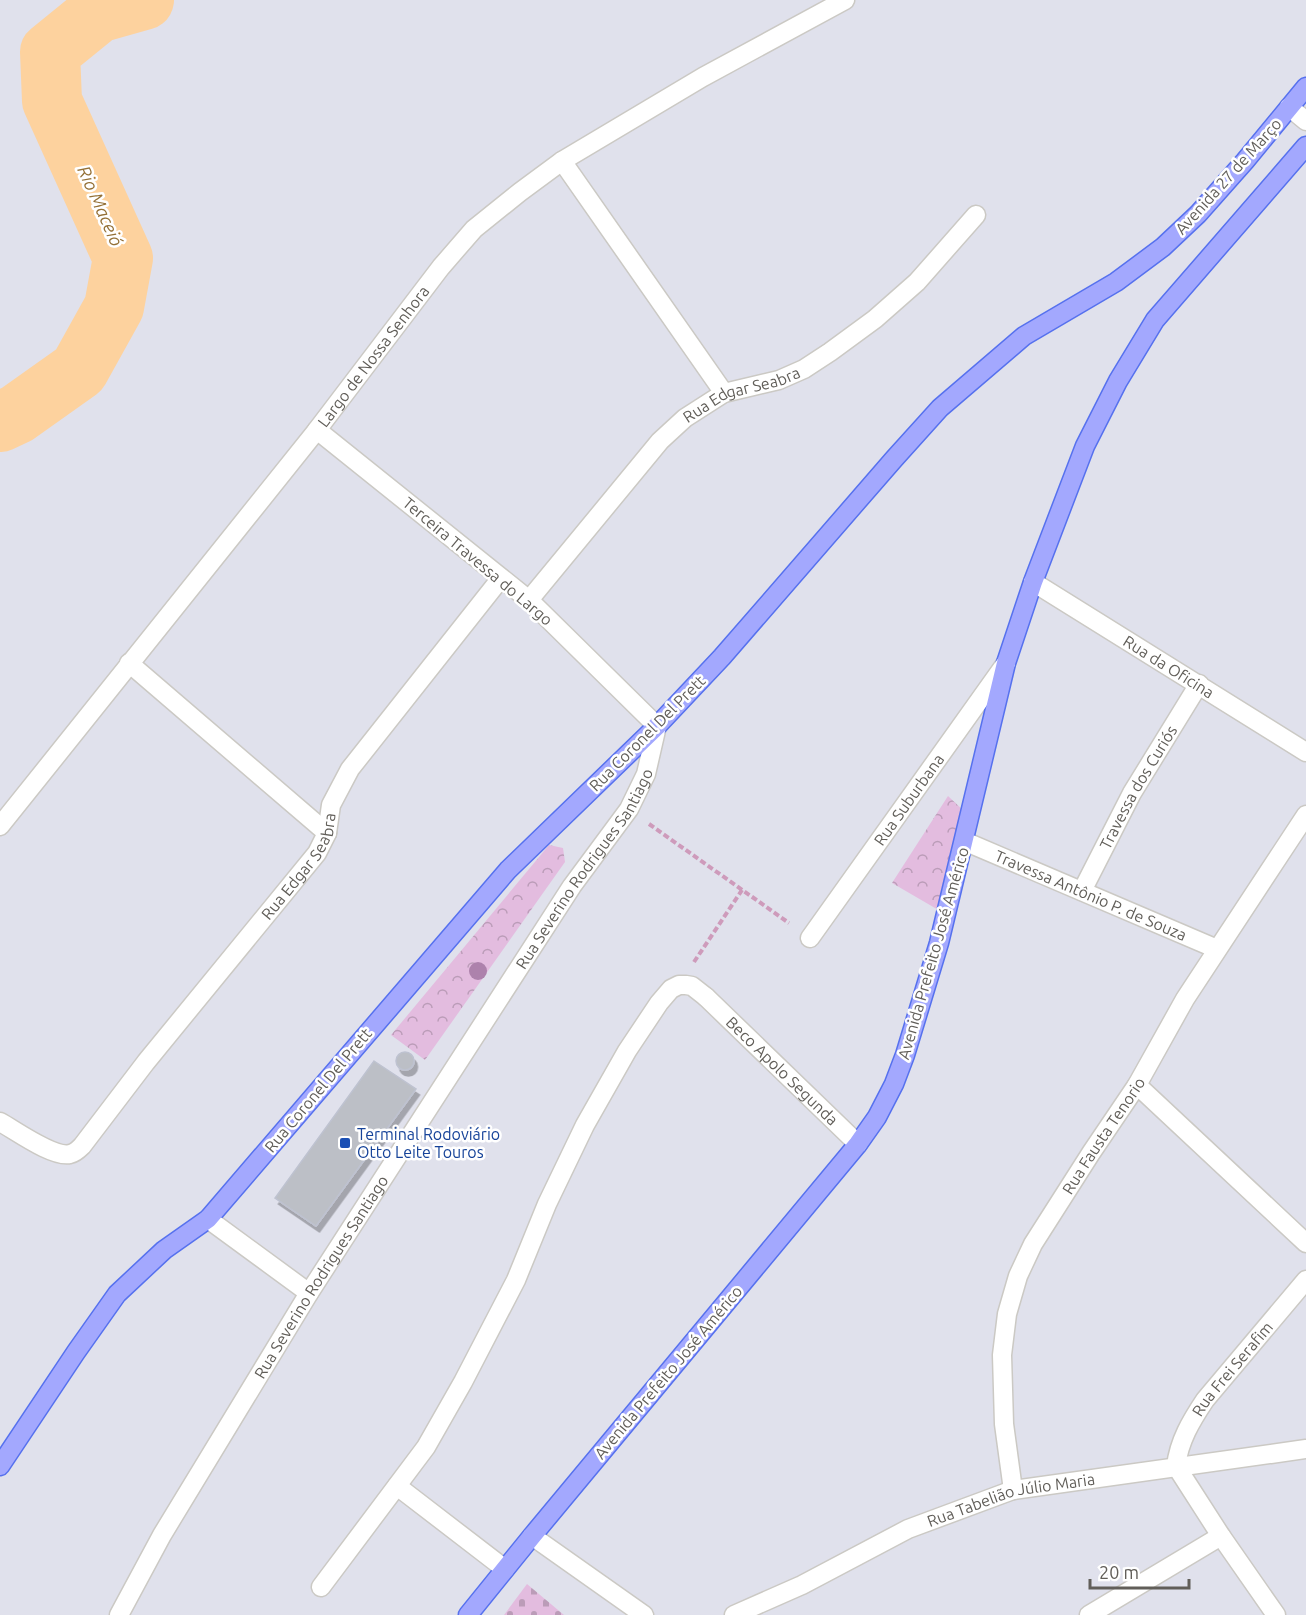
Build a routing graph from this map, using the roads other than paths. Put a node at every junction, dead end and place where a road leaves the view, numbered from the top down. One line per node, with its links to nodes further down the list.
1 (845, 0): 6 (street, Largo de Nossa Senhora)
2 (1306, 87): 3 (main road, Avenida 27 de Março)
3 (1289, 107): 4 (street); 8 (main road, Avenida 27 de Março)
4 (1306, 121)
5 (1306, 146): 12 (main road, Avenida Prefeito José Américo)
6 (562, 161): 9 (street); 10 (street, Largo de Nossa Senhora)
7 (976, 215): 9 (street, Rua Edgar Seabra)
8 (1116, 282): 17 (main road, Rua Coronel Del Prett)
9 (724, 393): 13 (street, Rua Edgar Seabra)
10 (316, 430): 11 (street, Terceira Travessa do Largo); 14 (street, Largo de Nossa Senhora)
11 (501, 578): 13 (street, Terceira Travessa do Largo); 21 (street, Rua Edgar Seabra)
12 (1033, 582): 15 (main road, Avenida Prefeito José Américo); 16 (street, Rua da Oficina)
13 (529, 600): 17 (street, Terceira Travessa do Largo)
14 (129, 663): 20 (street, Largo de Nossa Senhora); 21 (street)
15 (1006, 663): 22 (main road, Avenida Prefeito José Américo); 24 (street, Rua Suburbana)
16 (1199, 684): 18 (street, Rua da Oficina); 23 (street, Travessa dos Curiós)
17 (657, 726): 29 (main road, Rua Coronel Del Prett); 32 (street, Rua Severino Rodrigues Santiago)
18 (1306, 752)
19 (1306, 815): 25 (street, Rua Fausta Tenorio)
20 (0, 826)
21 (327, 833): 27 (street, Rua Edgar Seabra)
22 (964, 841): 23 (street, Travessa Antônio P. de Souza); 28 (main road, Avenida Prefeito José Américo)
23 (1082, 891): 25 (street, Travessa Antônio P. de Souza)
24 (810, 938)
25 (1217, 949): 26 (street, Rua Fausta Tenorio)
26 (1137, 1086): 30 (street); 37 (street, Rua Fausta Tenorio)
27 (0, 1122)
28 (858, 1144): 36 (street, Beco Apolo Segunda); 38 (main road, Avenida Prefeito José Américo)
29 (208, 1219): 32 (street); 34 (main road, Rua Coronel Del Prett)
30 (1306, 1243)
31 (1306, 1280): 35 (street, Rua Frei Serafim)
32 (309, 1293): 42 (street, Rua Severino Rodrigues Santiago)
33 (1306, 1449): 35 (street, Rua Tabelião Júlio Maria)
34 (0, 1466)
35 (1176, 1466): 37 (street, Rua Tabelião Júlio Maria); 39 (street)
36 (396, 1486): 40 (street); 41 (street)
37 (1013, 1490): 45 (street, Rua Tabelião Júlio Maria)
38 (532, 1536): 40 (main road, Avenida Prefeito José Américo); 44 (street)
39 (1221, 1536): 46 (street); 47 (street)
40 (505, 1569): 43 (main road, Avenida Prefeito José Américo)
41 (321, 1587)
42 (118, 1615)
43 (468, 1615)
44 (644, 1615)
45 (734, 1615)
46 (1089, 1615)
47 (1276, 1615)

